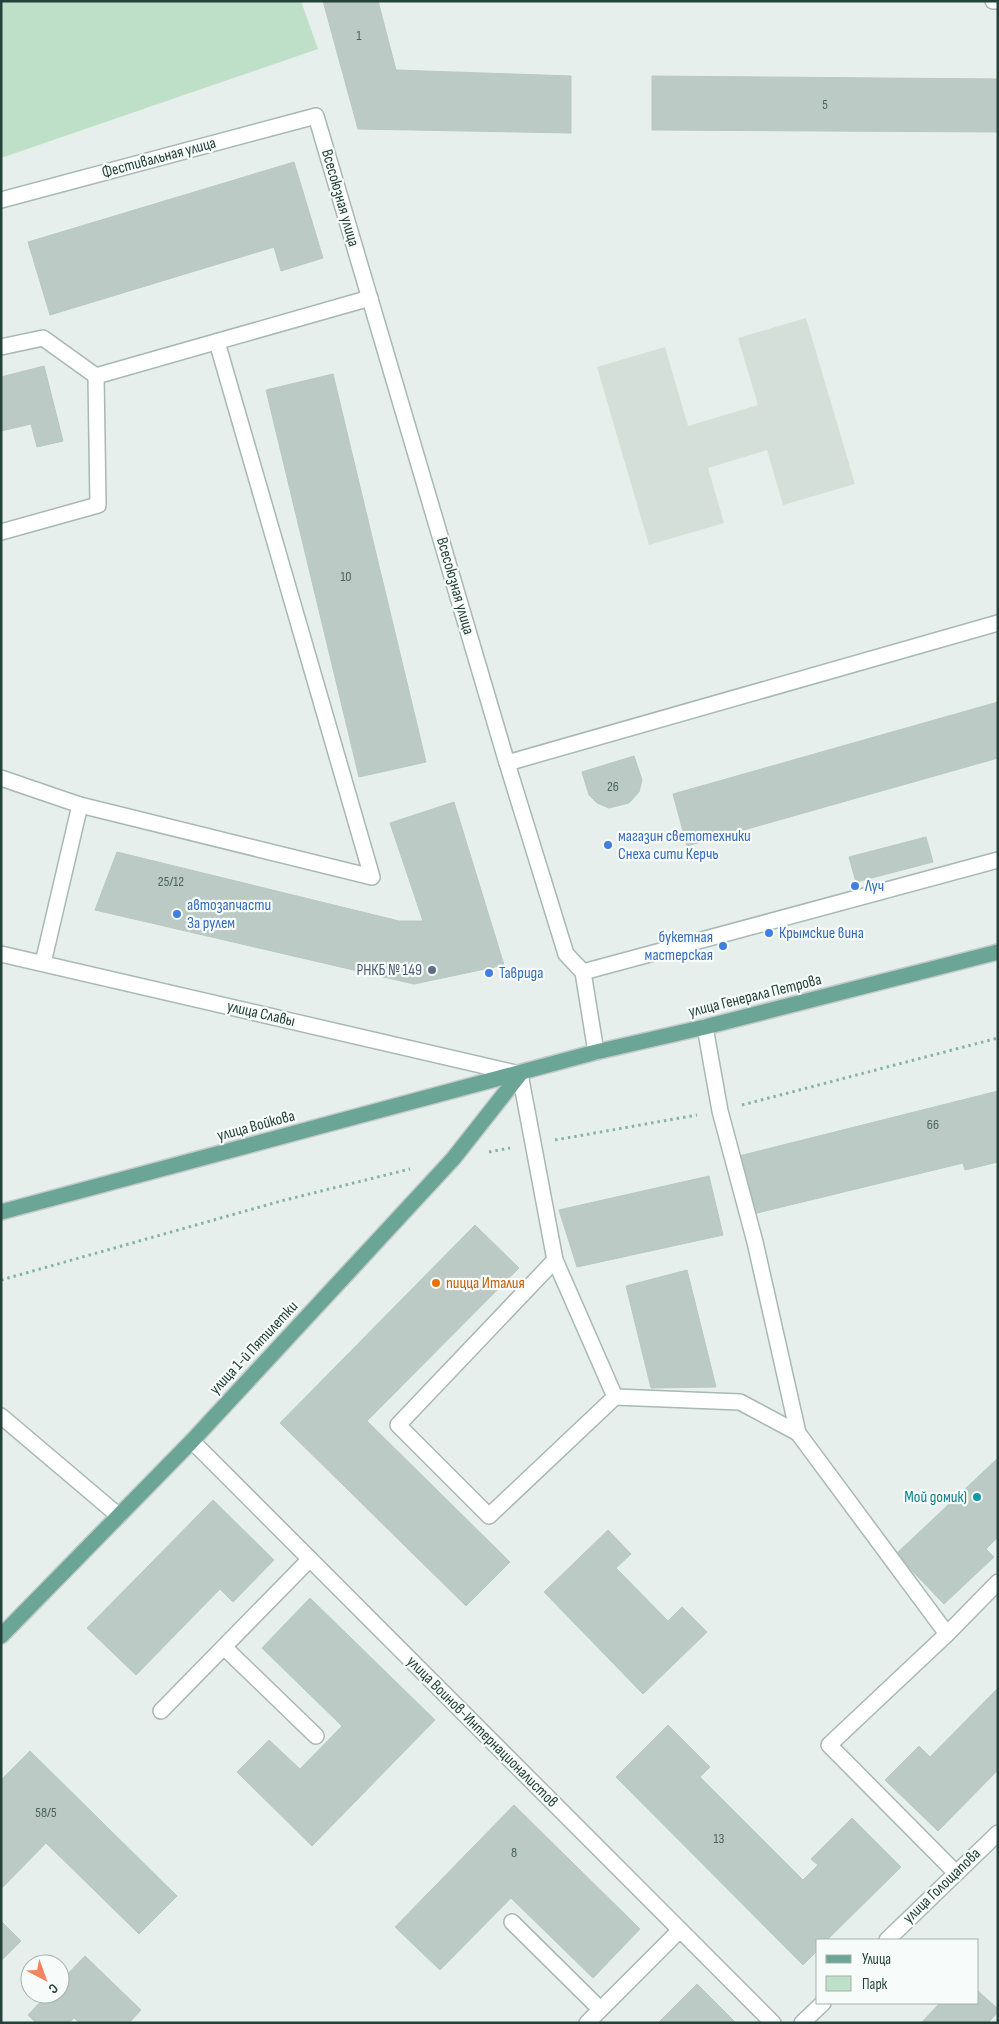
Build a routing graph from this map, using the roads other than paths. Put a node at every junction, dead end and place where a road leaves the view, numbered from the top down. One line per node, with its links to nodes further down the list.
1 (994, 1): 2 (street)
2 (998, 1)
3 (316, 116): 4 (street, Фестивальная улица); 5 (street, Всесоюзная улица)
4 (1, 200)
5 (370, 298): 6 (street); 11 (street, Всесоюзная улица)
6 (217, 342): 8 (street); 13 (street)
7 (1, 347): 8 (street)
8 (96, 376): 9 (street)
9 (1, 532)
10 (998, 623): 11 (street)
11 (507, 763): 18 (street, Всесоюзная улица)
12 (1, 778): 13 (street)
13 (80, 805): 17 (street)
14 (998, 860): 18 (street)
15 (998, 952): 19 (main road, улица Генерала Петрова)
16 (1, 954): 17 (street, улица Славы)
17 (42, 963): 21 (street, улица Славы)
18 (583, 972): 20 (street)
19 (705, 1027): 20 (main road, улица Генерала Петрова); 26 (street)
20 (596, 1052): 21 (main road, улица Генерала Петрова)
21 (520, 1074): 22 (main road, улица Войкова); 23 (street); 27 (main road, улица 1-й Пятилетки)
22 (1, 1212)
23 (555, 1260): 24 (street); 24 (street)
24 (615, 1397): 26 (street)
25 (1, 1416): 28 (street)
26 (798, 1433): 31 (street)
27 (192, 1441): 28 (main road, улица 1-й Пятилетки); 29 (street, улица Воинов-Интернационалистов)
28 (119, 1516): 32 (main road, улица 1-й Пятилетки)
29 (310, 1559): 33 (street); 39 (street, улица Воинов-Интернационалистов)
30 (998, 1582): 31 (street)
31 (947, 1634): 37 (street)
32 (1, 1636)
33 (224, 1647): 34 (street); 35 (street)
34 (161, 1710)
35 (316, 1736)
36 (998, 1833): 37 (street, улица Голощапова)
37 (956, 1873): 40 (street, улица Голощапова)
38 (512, 1922): 42 (street)
39 (680, 1930): 42 (street); 44 (street, улица Воинов-Интернационалистов)
40 (888, 1939)
41 (822, 2004): 45 (street)
42 (600, 2009): 43 (street)
43 (587, 2023)
44 (773, 2023)
45 (802, 2023)

